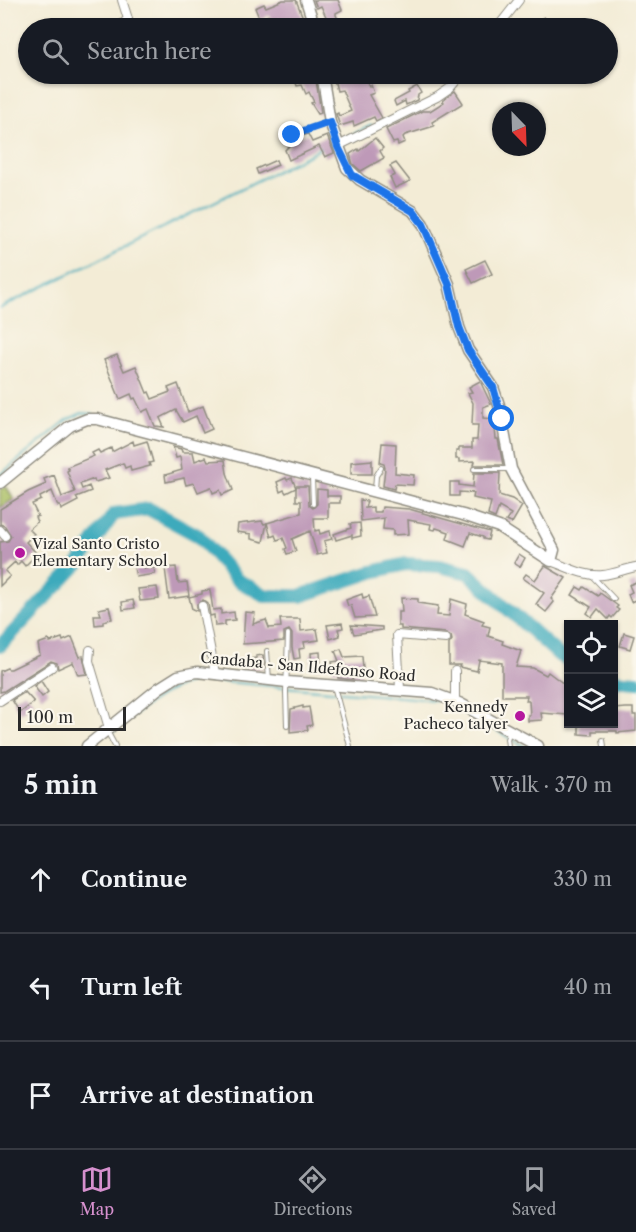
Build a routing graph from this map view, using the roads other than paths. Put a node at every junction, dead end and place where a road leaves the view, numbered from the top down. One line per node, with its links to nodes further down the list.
1 (122, 0): 4 (street)
2 (306, 0): 5 (street)
3 (519, 0): 6 (street)
4 (128, 18)
5 (312, 18)
6 (505, 18)
7 (324, 84): 9 (street)
8 (453, 84): 11 (street)
9 (330, 122): 10 (lane); 11 (street)
10 (292, 135)
11 (338, 147): 14 (street)
12 (381, 468): 17 (lane)
13 (474, 469): 14 (lane)
14 (511, 469): 19 (street)
15 (312, 477): 16 (street); 17 (street); 18 (lane)
16 (0, 483)
17 (374, 493): 19 (street)
18 (313, 504)
19 (552, 561): 21 (street)
20 (636, 567): 21 (street)
21 (591, 574): 22 (lane)
22 (614, 599)
23 (202, 606): 30 (street)
24 (288, 634): 32 (lane)
25 (446, 639): 34 (street)
26 (90, 650): 38 (street)
27 (267, 651): 31 (lane)
28 (52, 668): 35 (street)
29 (455, 671): 36 (street)
30 (215, 674): 31 (street, Candaba - San Ildefonso Road); 38 (street, Candaba - San Ildefonso Road)
31 (270, 680): 32 (street, Candaba - San Ildefonso Road)
32 (286, 687): 33 (street, Candaba - San Ildefonso Road); 37 (lane)
33 (334, 688): 34 (street, Candaba - San Ildefonso Road); 43 (lane)
34 (400, 689): 36 (street, Candaba - San Ildefonso Road)
35 (0, 701)
36 (454, 701): 39 (street, Candaba - San Ildefonso Road)
37 (287, 726)
38 (109, 732): 41 (street, Candaba - San Ildefonso Road); 42 (lane)
39 (508, 735): 44 (lane); 45 (street, Candaba - San Ildefonso Road)
40 (603, 740): 46 (lane)
41 (87, 746)
42 (115, 746)
43 (350, 746)
44 (508, 746)
45 (538, 746)
46 (604, 746)

